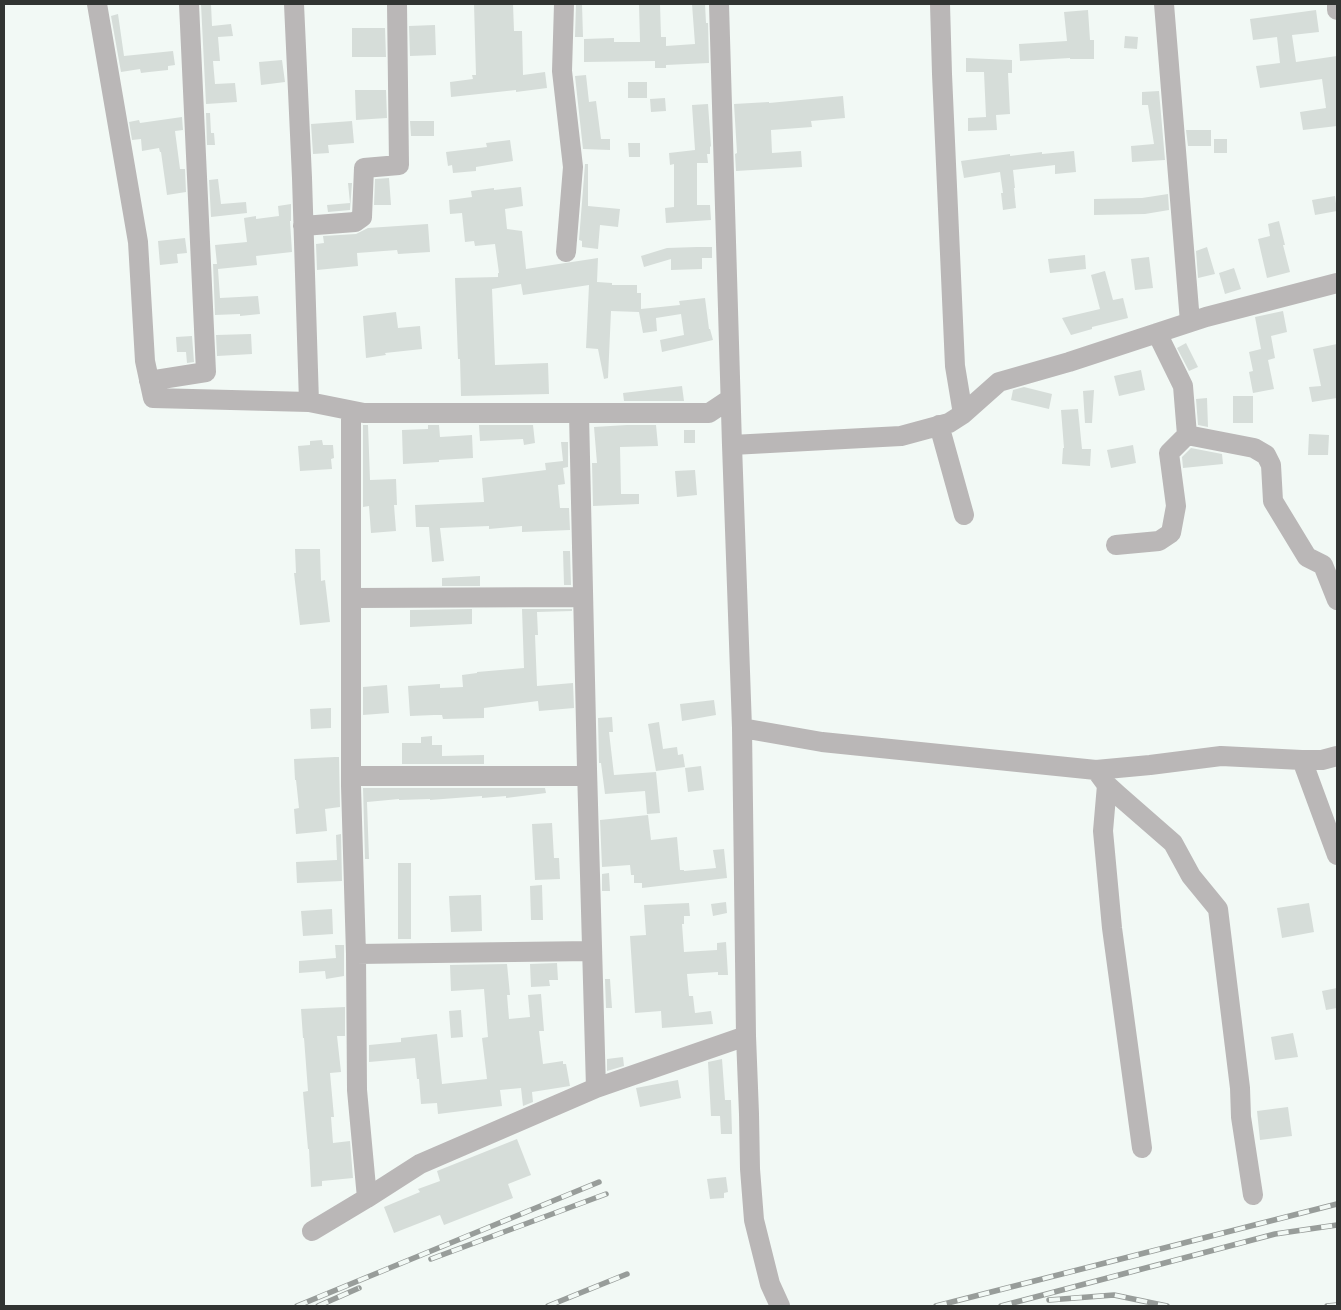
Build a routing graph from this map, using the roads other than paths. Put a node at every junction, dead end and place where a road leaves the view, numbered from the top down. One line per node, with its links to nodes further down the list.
1 (97, 4): 16 (street)
2 (189, 4): 16 (street)
3 (294, 4): 11 (street)
4 (397, 4): 11 (street)
5 (564, 4): 12 (street)
6 (719, 4): 17 (street)
7 (940, 4): 21 (street)
8 (1164, 4): 14 (street)
9 (1337, 4): 10 (street)
10 (1337, 10)
11 (303, 226): 18 (street)
12 (566, 252)
13 (1337, 283): 14 (street)
14 (1190, 322): 15 (street)
15 (1157, 333): 21 (street); 23 (street)
16 (150, 381): 18 (street)
17 (730, 399): 20 (street); 24 (street)
18 (309, 402): 19 (street)
19 (351, 411): 20 (street); 28 (street)
20 (579, 413): 27 (street)
21 (963, 414): 22 (street)
22 (939, 426): 24 (street); 25 (street)
23 (1187, 435): 26 (street); 29 (street)
24 (732, 445): 30 (street)
25 (964, 515)
26 (1116, 545)
27 (583, 597): 28 (street); 34 (street)
28 (352, 598): 33 (street)
29 (1337, 600)
30 (742, 728): 35 (street); 39 (street)
31 (1337, 756): 32 (street)
32 (1302, 760): 35 (street); 36 (street)
33 (351, 776): 34 (street); 38 (street)
34 (587, 776): 37 (street)
35 (1102, 778): 41 (street); 42 (street)
36 (1337, 854)
37 (592, 951): 38 (street); 40 (street)
38 (356, 954): 43 (street)
39 (746, 1036): 40 (street); 45 (street)
40 (596, 1088): 43 (street)
41 (1142, 1148)
42 (1252, 1195)
43 (367, 1198): 44 (street)
44 (312, 1231)
45 (780, 1306)

